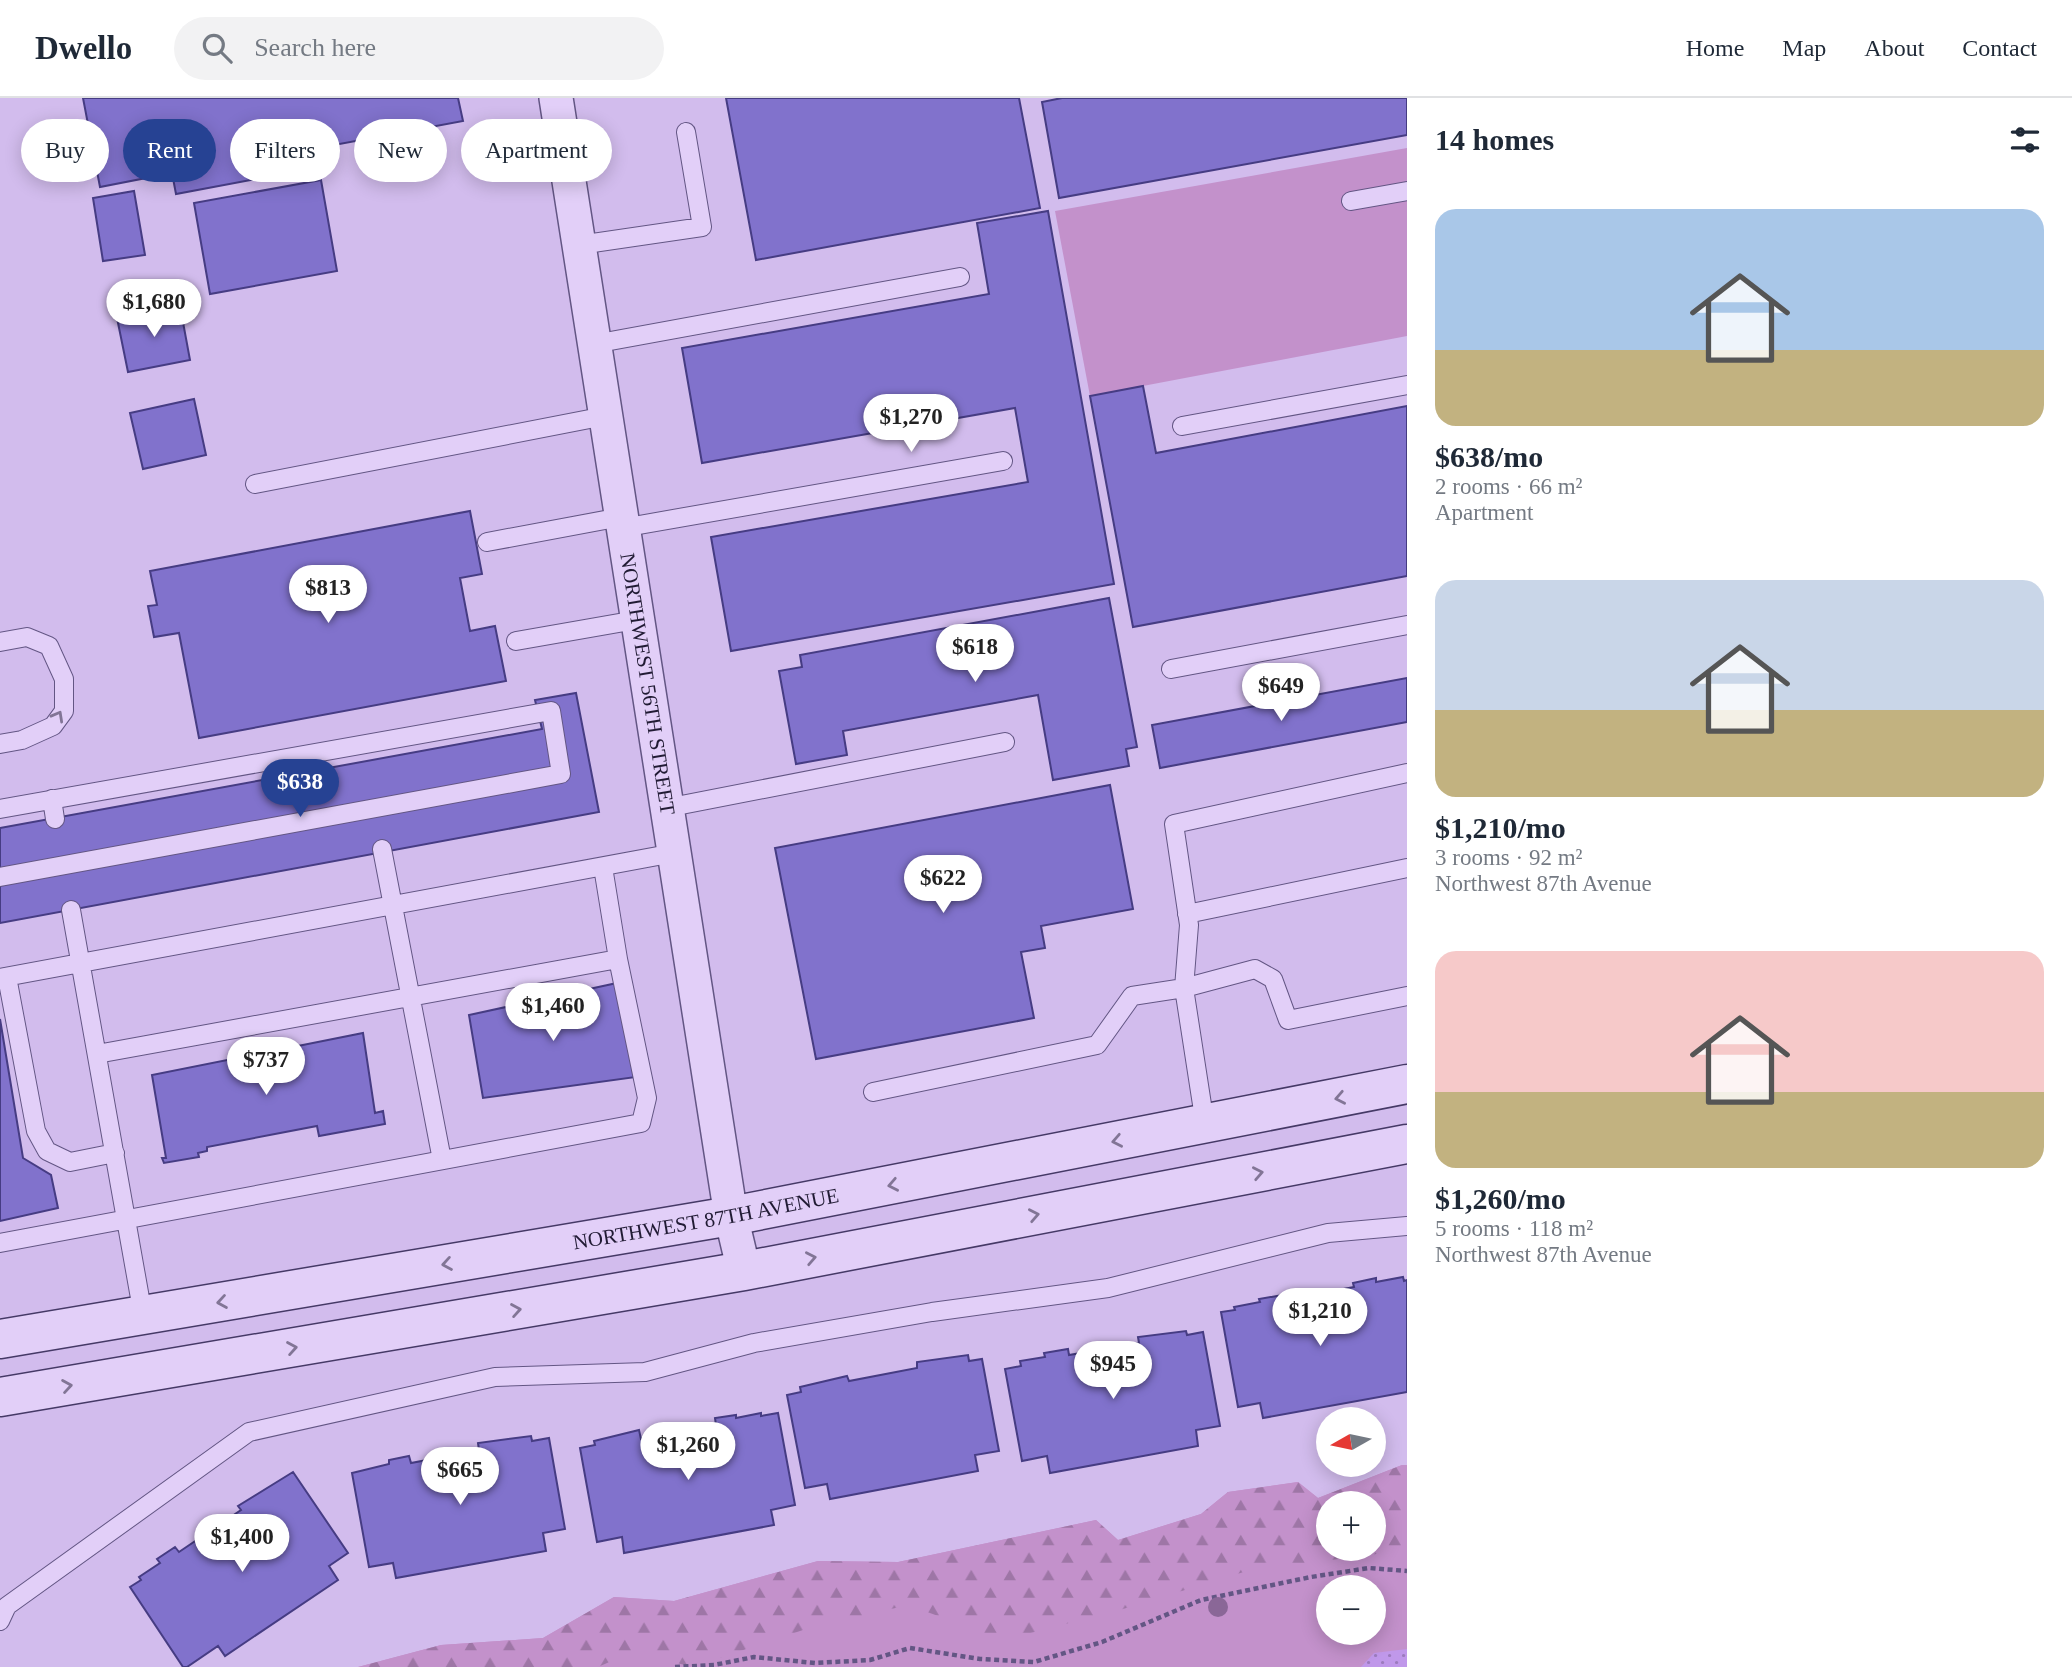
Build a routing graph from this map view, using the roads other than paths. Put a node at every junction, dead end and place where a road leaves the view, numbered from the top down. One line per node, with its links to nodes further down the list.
1 (556, 98): 5 (street, NORTHWEST 56TH STREET)
2 (686, 132): 5 (lane)
3 (1407, 191): 4 (lane)
4 (1351, 201)
5 (579, 245): 7 (street, NORTHWEST 56TH STREET)
6 (960, 277): 7 (lane)
7 (594, 344): 9 (street, NORTHWEST 56TH STREET)
8 (1407, 385): 10 (lane)
9 (605, 416): 12 (lane); 13 (street, NORTHWEST 56TH STREET)
10 (1182, 426)
11 (1003, 461): 13 (lane)
12 (255, 484)
13 (621, 522): 14 (lane); 15 (street, NORTHWEST 56TH STREET)
14 (487, 542)
15 (636, 620): 17 (lane); 24 (street, NORTHWEST 56TH STREET)
16 (1407, 625): 19 (lane)
17 (516, 640)
18 (0, 642): 21 (lane, one-way to 18)
19 (1171, 669)
20 (1005, 743): 24 (lane)
21 (0, 744)
22 (1407, 773): 34 (lane)
23 (52, 799): 25 (lane); 26 (lane); 31 (lane)
24 (666, 808): 28 (street, NORTHWEST 56TH STREET)
25 (0, 809)
26 (55, 819)
27 (382, 849): 32 (lane)
28 (674, 853): 29 (lane); 48 (street, NORTHWEST 56TH STREET)
29 (603, 867): 32 (lane); 35 (lane)
30 (1407, 868): 34 (lane)
31 (0, 877)
32 (393, 905): 36 (lane); 40 (lane)
33 (71, 909): 36 (lane)
34 (1187, 914): 38 (lane)
35 (618, 959): 40 (lane); 47 (lane)
36 (81, 963): 37 (lane); 41 (lane)
37 (4, 977): 46 (lane)
38 (1184, 988): 39 (lane); 43 (lane); 44 (lane)
39 (1407, 996)
40 (411, 997): 41 (lane); 47 (lane)
41 (97, 1054): 46 (lane)
42 (1407, 1084): 44 (main road, NORTHWEST 87TH AVENUE, one-way to 44)
43 (873, 1092)
44 (1205, 1124): 48 (main road, NORTHWEST 87TH AVENUE, one-way to 48)
45 (1407, 1144): 52 (main road, one-way to 45)
46 (115, 1153): 49 (lane)
47 (442, 1160): 49 (lane)
48 (731, 1216): 52 (street, NORTHWEST 56TH STREET); 53 (main road, NORTHWEST 87TH AVENUE, one-way to 53)
49 (126, 1220): 51 (lane); 53 (lane)
50 (1407, 1226): 56 (lane)
51 (0, 1244)
52 (744, 1271): 55 (main road, one-way to 52)
53 (143, 1315): 54 (main road, NORTHWEST 87TH AVENUE)
54 (0, 1339)
55 (0, 1397)
56 (0, 1621)

